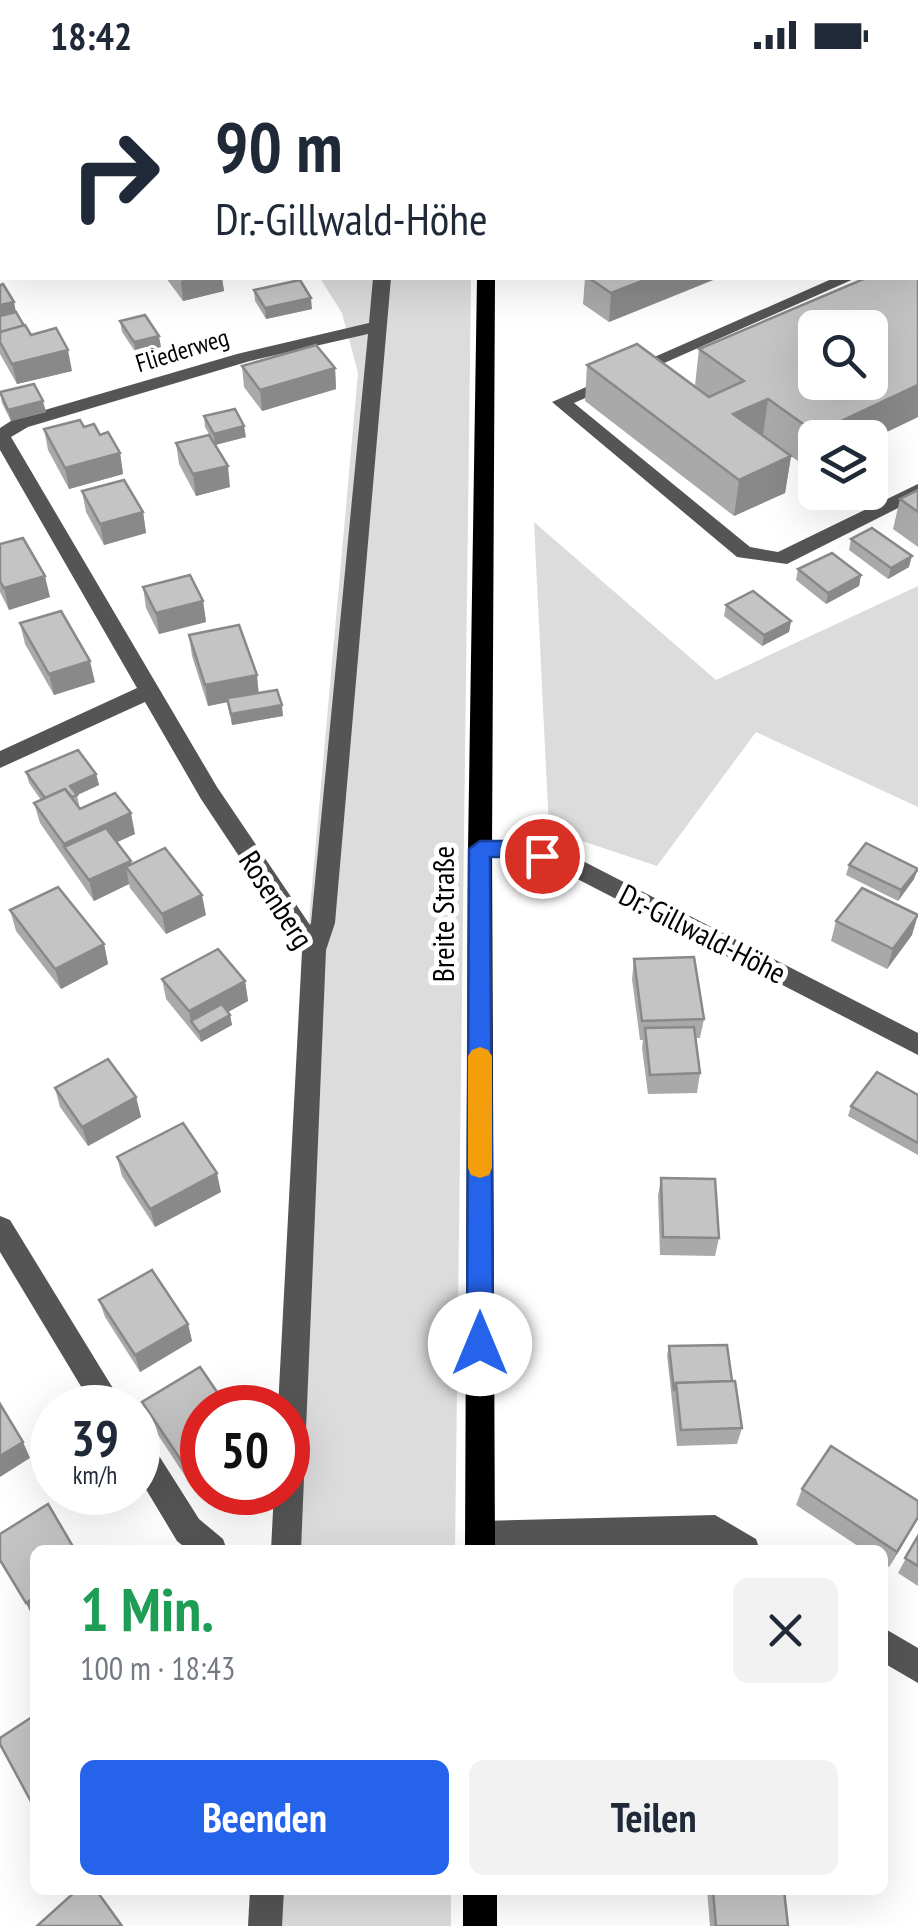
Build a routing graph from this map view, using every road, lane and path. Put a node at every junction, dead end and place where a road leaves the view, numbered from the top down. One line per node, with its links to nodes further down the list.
1 (382, 280): 4 (street)
2 (486, 280): 9 (main road, Breite Straße)
3 (842, 280): 6 (street)
4 (379, 326): 5 (street, Fliederweg); 10 (street)
5 (2, 434): 7 (street, Rosenberg)
6 (918, 490)
7 (152, 690): 8 (street); 10 (street, Rosenberg)
8 (0, 760)
9 (480, 849): 11 (street, Dr.-Gillwald-Höhe); 15 (main road, Breite Straße)
10 (314, 950): 17 (street, Rosenberg)
11 (918, 1045)
12 (0, 1228): 13 (street)
13 (98, 1385)
14 (160, 1485): 16 (street)
15 (480, 1543): 18 (street)
16 (206, 1545)
17 (286, 1545)
18 (738, 1545)
19 (888, 1647): 20 (street)
20 (918, 1667)
21 (267, 1895): 23 (street)
22 (480, 1895): 24 (main road)
23 (264, 1926)
24 (480, 1926)

